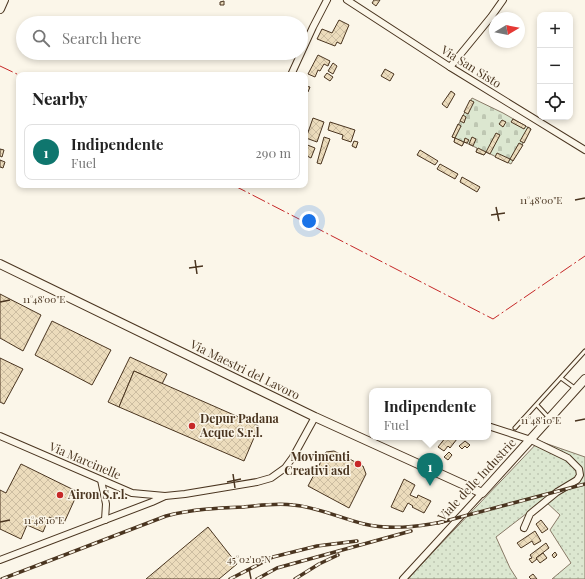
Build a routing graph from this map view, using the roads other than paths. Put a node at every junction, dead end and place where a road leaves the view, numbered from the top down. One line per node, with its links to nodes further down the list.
1 (4, 0): 5 (street)
2 (327, 0): 6 (street)
3 (347, 0): 8 (street, Via San Sisto)
4 (502, 0): 8 (street)
5 (0, 9)
6 (308, 38)
7 (298, 60): 9 (street)
8 (450, 68): 10 (street, Via San Sisto)
9 (292, 72)
10 (585, 150)
11 (0, 264): 17 (street, Via Maestri del Lavoro)
12 (585, 351): 13 (lane)
13 (561, 378): 15 (lane); 16 (lane)
14 (585, 379): 15 (street, Viale delle Industrie)
15 (576, 389): 18 (street, Viale delle Industrie)
16 (537, 405): 18 (lane); 20 (lane)
17 (315, 417): 24 (street, Via Maestri del Lavoro); 25 (street, Via Marcinelle)
18 (549, 418): 22 (street, Viale delle Industrie)
19 (491, 427): 22 (street)
20 (515, 428)
21 (0, 436): 23 (street, Via Marcinelle)
22 (531, 440): 24 (street, Viale delle Industrie); 27 (street)
23 (101, 480): 25 (street, Via Marcinelle); 26 (street)
24 (482, 493): 29 (street, Viale delle Industrie)
25 (165, 496): 26 (street, Via Marcinelle)
26 (104, 520): 28 (street, Via Marcinelle)
27 (524, 528)
28 (0, 560)
29 (403, 579)

